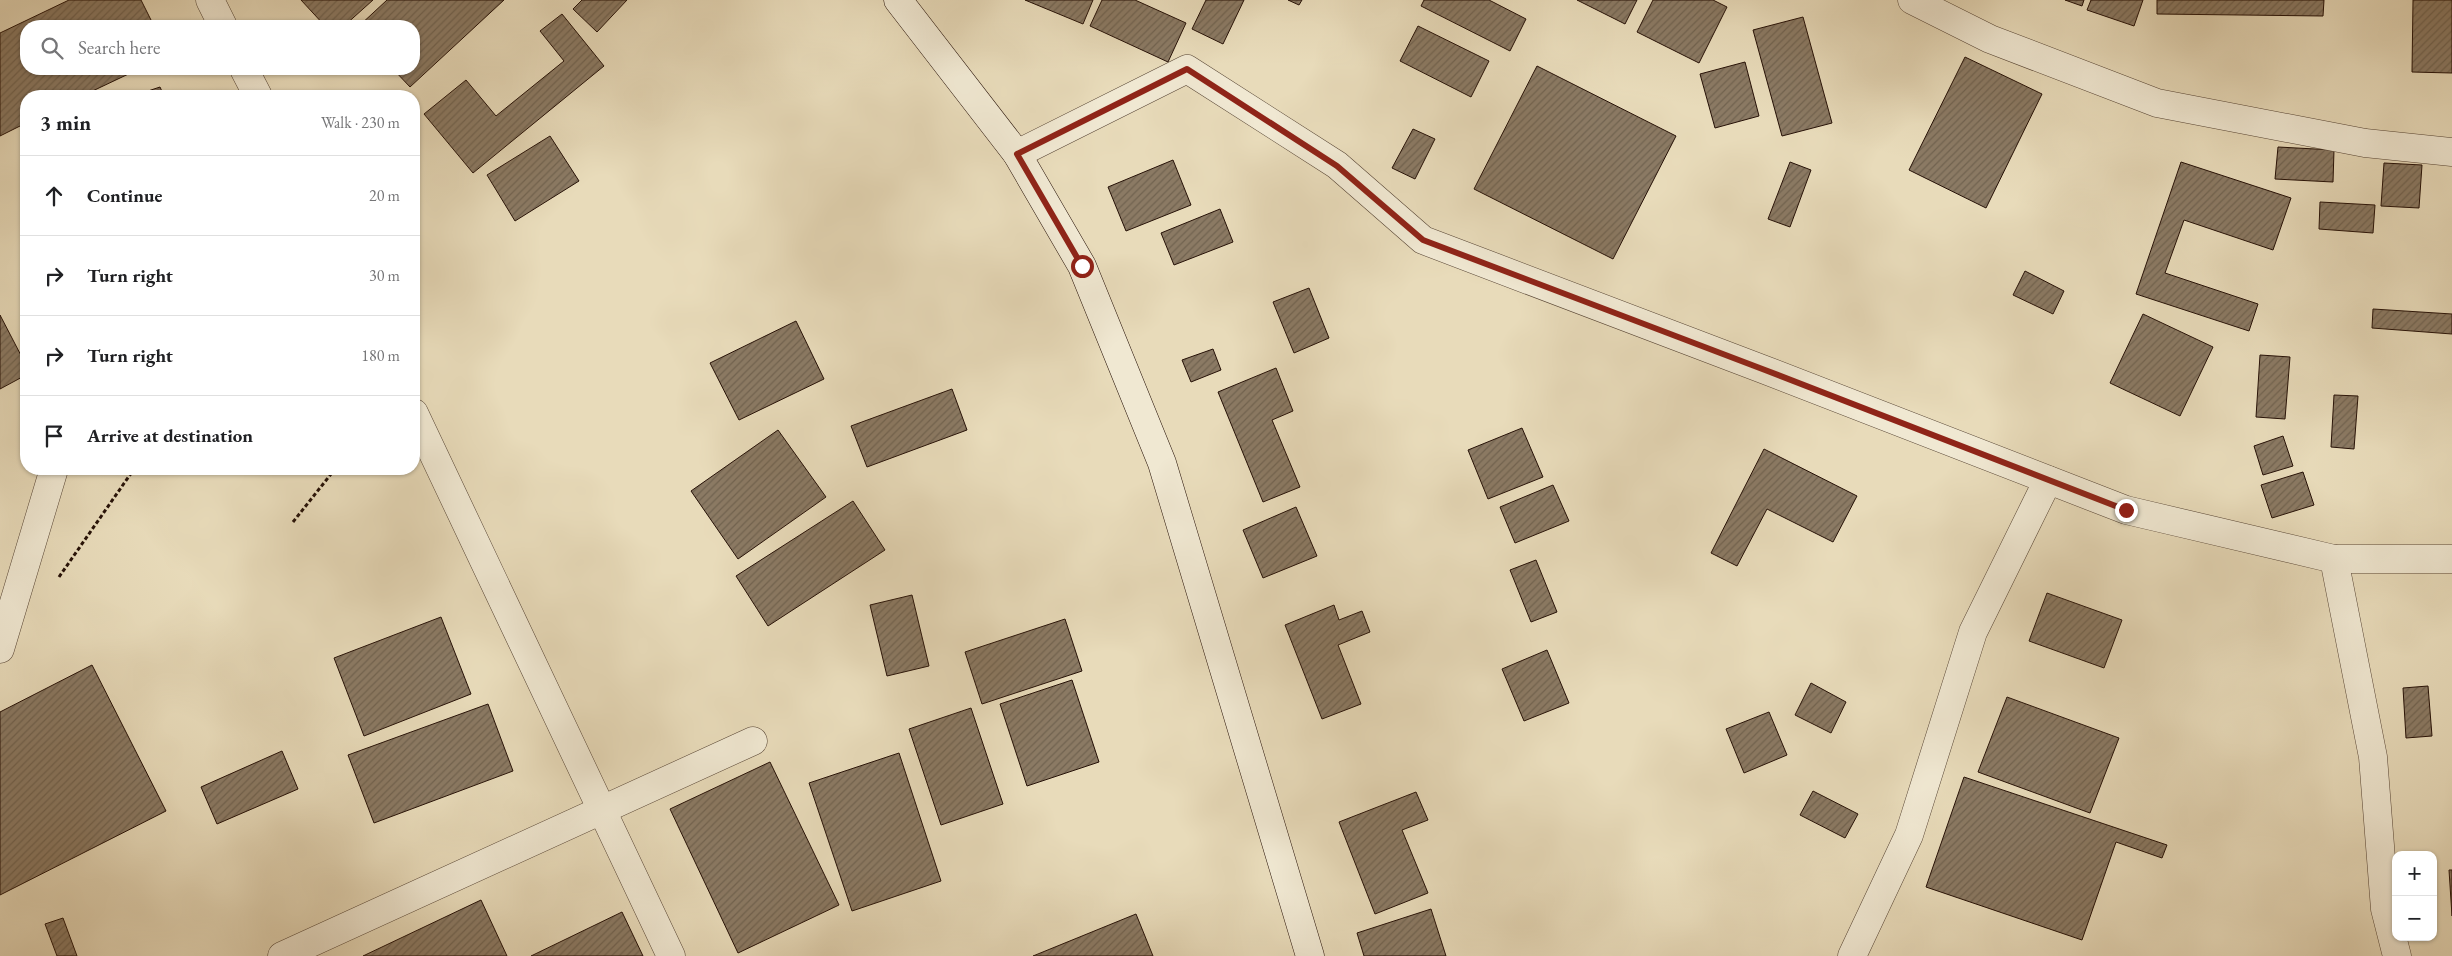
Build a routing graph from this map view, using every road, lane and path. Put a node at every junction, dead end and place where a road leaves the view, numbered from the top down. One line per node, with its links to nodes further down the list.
1 (210, 0): 4 (street)
2 (898, 0): 8 (street)
3 (1912, 0): 7 (street)
4 (220, 20)
5 (247, 75): 6 (street)
6 (255, 90)
7 (2452, 152)
8 (1017, 154): 13 (street); 23 (street)
9 (420, 426): 20 (street)
10 (52, 475): 18 (street)
11 (130, 475): 17 (path)
12 (330, 475): 14 (path)
13 (2048, 480): 15 (street); 24 (street)
14 (293, 522)
15 (2334, 559): 16 (street); 25 (street)
16 (2452, 559)
17 (57, 580)
18 (0, 649)
19 (753, 741): 20 (street)
20 (601, 810): 21 (street); 22 (street)
21 (282, 956)
22 (671, 956)
23 (1310, 956)
24 (1852, 956)
25 (2397, 956)

